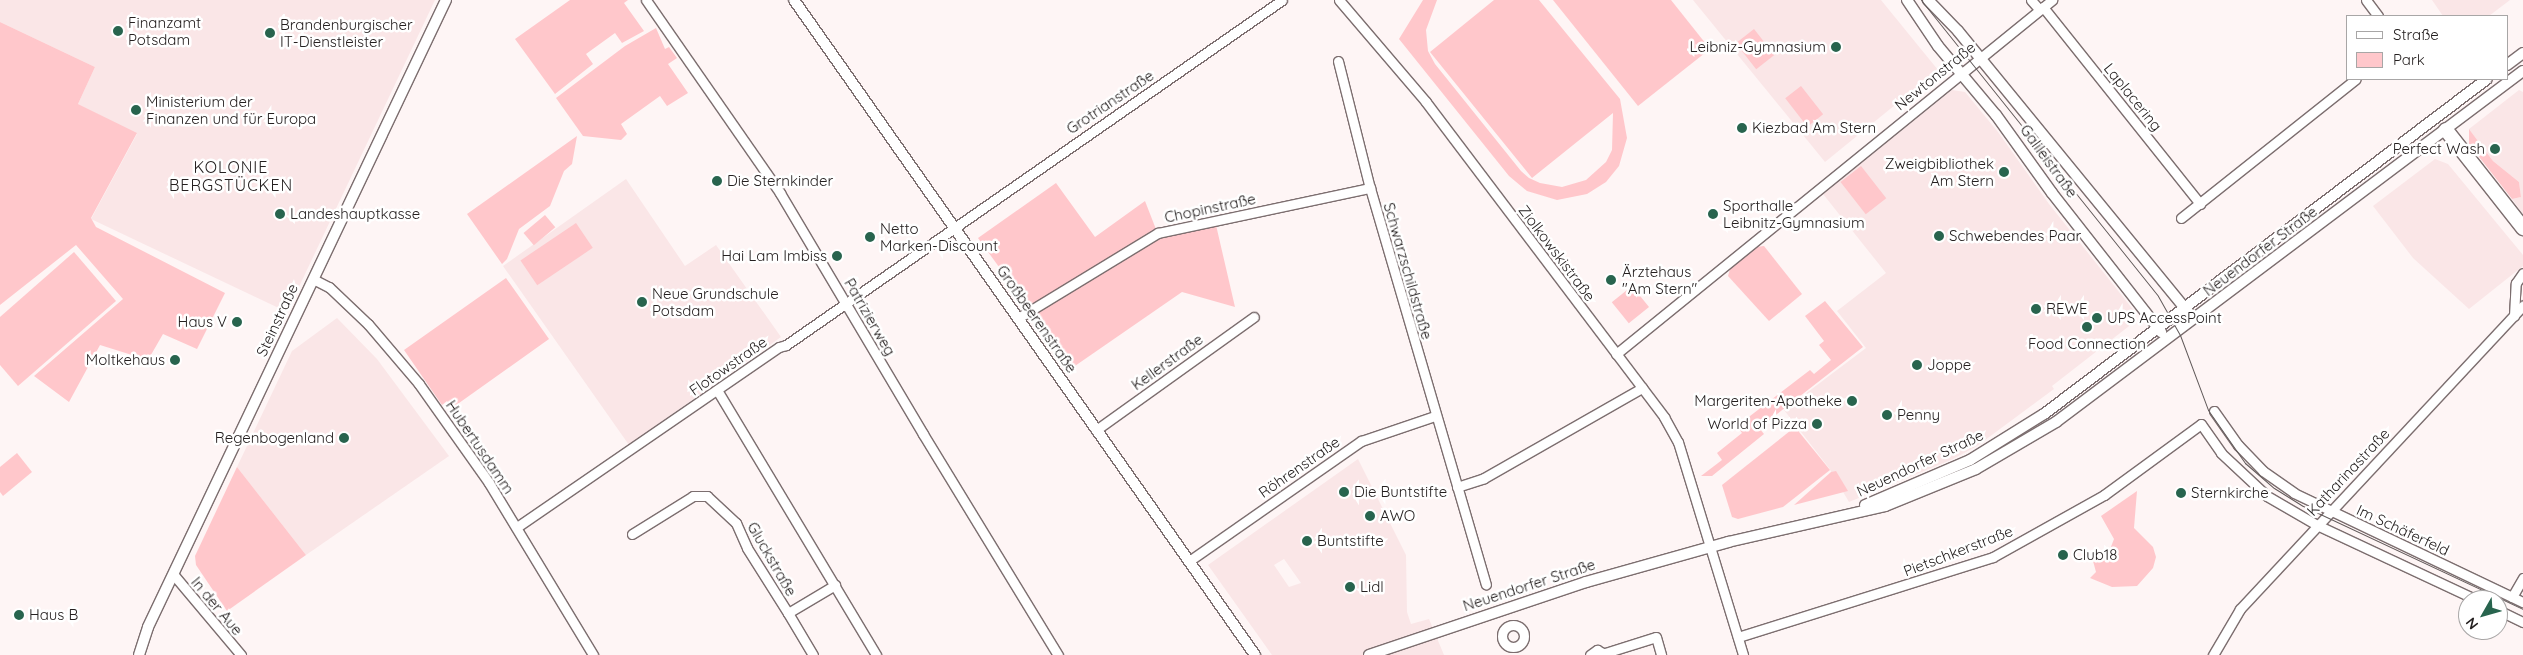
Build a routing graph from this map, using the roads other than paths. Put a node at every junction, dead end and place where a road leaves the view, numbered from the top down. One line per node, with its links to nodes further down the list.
1 (446, 0): 31 (street, Steinstraße)
2 (646, 0): 32 (street, Patrizierweg)
3 (794, 0): 28 (street, Großbeerenstraße)
4 (1282, 0): 28 (street, Grotrianstraße)
5 (1339, 0): 41 (street, Ziolkowskistraße)
6 (1907, 0): 18 (street, Galileistraße)
7 (1928, 0): 14 (street, Galileistraße)
8 (2032, 0): 11 (street)
9 (2052, 0): 11 (street, Newtonstraße)
10 (2366, 0): 12 (street)
11 (2041, 8): 14 (street, Newtonstraße); 26 (street, Laplacering)
12 (2377, 15)
13 (2523, 53): 16 (street)
14 (1980, 58): 18 (street, Newtonstraße); 34 (street, Galileistraße)
15 (1338, 61): 25 (street, Schwarzschildstraße)
16 (2508, 63)
17 (2523, 71): 22 (street, Neuendorfer Straße)
18 (1961, 74): 39 (street, Galileistraße); 41 (street, Newtonstraße)
19 (2355, 80): 26 (street)
20 (2486, 80): 21 (street, Neuendorfer Straße)
21 (2435, 116): 22 (street); 23 (street, Neuendorfer Straße)
22 (2446, 130): 24 (street, Neuendorfer Straße); 29 (highway)
23 (2370, 165): 24 (street); 34 (street, Neuendorfer Straße)
24 (2380, 179): 38 (street, Neuendorfer Straße)
25 (1370, 188): 37 (street, Chopinstraße); 45 (street, Schwarzschildstraße)
26 (2200, 204): 27 (street)
27 (2181, 218)
28 (954, 227): 32 (street, Flotowstraße); 37 (street, Großbeerenstraße)
29 (2523, 228)
30 (2523, 273): 35 (street)
31 (313, 279): 51 (street, Hubertusdamm); 55 (street, Steinstraße)
32 (846, 302): 43 (street, Flotowstraße); 72 (street, Patrizierweg)
33 (2523, 306): 35 (street, Katharinastraße)
34 (2184, 308): 38 (street, Galileistraße); 39 (street, Neuendorfer Straße)
35 (2514, 316): 48 (street, Katharinastraße)
36 (1254, 317): 46 (street, Kellerstraße)
37 (1018, 318): 46 (street, Großbeerenstraße)
38 (2193, 319): 40 (street, Neuendorfer Straße)
39 (2158, 328): 40 (street, Galileistraße); 49 (street, Neuendorfer Straße)
40 (2167, 340): 49 (street, Neuendorfer Straße)
41 (1616, 354): 42 (street, Ziolkowskistraße)
42 (1642, 388): 47 (street); 53 (street, Ziolkowskistraße)
43 (717, 390): 51 (street, Flotowstraße); 58 (street)
44 (2214, 411): 48 (street, Im Schäferfeld)
45 (1435, 416): 47 (street, Schwarzschildstraße); 54 (street, Röhrenstraße)
46 (1096, 430): 54 (street, Großbeerenstraße)
47 (1457, 487): 57 (street, Schwarzschildstraße)
48 (2330, 511): 50 (street, Katharinastraße); 60 (street, Im Schäferfeld)
49 (1845, 513): 53 (street, Neuendorfer Straße)
50 (2317, 524): 59 (street); 65 (street, Pietschkerstraße); 78 (street, Katharinastraße)
51 (517, 527): 69 (street, Hubertusdamm)
52 (632, 534): 62 (street, Gluckstraße)
53 (1711, 547): 65 (street, Ziolkowskistraße); 74 (street, Neuendorfer Straße)
54 (1189, 561): 73 (street, Großbeerenstraße)
55 (173, 574): 67 (street, Steinstraße); 68 (street, In der Aue)
56 (2523, 578): 60 (street)
57 (1486, 584)
58 (835, 585): 62 (street, Gluckstraße); 71 (street)
59 (2458, 591)
60 (2512, 597): 61 (street, Im Schäferfeld)
61 (2523, 602)
62 (788, 613): 70 (street, Gluckstraße)
63 (2508, 615): 64 (street)
64 (2523, 622)
65 (1738, 637): 77 (street, Ziolkowskistraße)
66 (1606, 654): 75 (street); 76 (street)
67 (139, 655)
68 (241, 655)
69 (594, 655)
70 (813, 655)
71 (876, 655)
72 (1058, 655)
73 (1255, 655)
74 (1369, 655)
75 (1590, 655)
76 (1661, 655)
77 (1744, 655)
78 (2214, 655)

